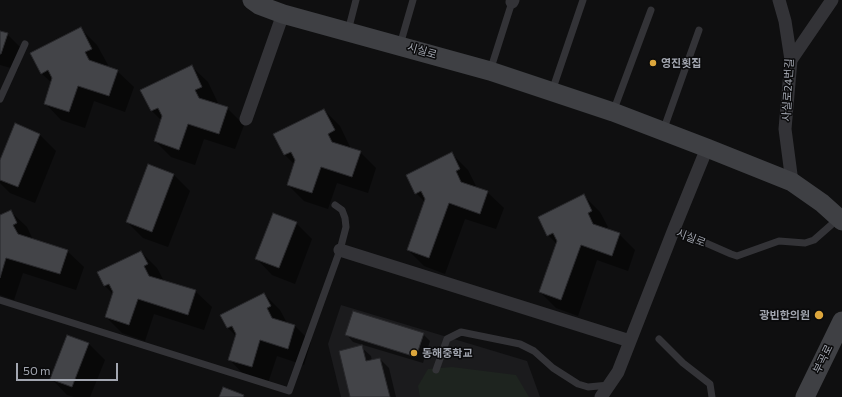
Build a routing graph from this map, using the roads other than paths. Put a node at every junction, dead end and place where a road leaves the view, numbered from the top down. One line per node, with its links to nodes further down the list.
1 (356, 0): 11 (lane)
2 (413, 0): 13 (lane, 시실로)
3 (583, 0): 16 (lane)
4 (779, 0): 14 (street, 사실로24번길)
5 (832, 0): 14 (street)
6 (511, 1): 15 (lane)
7 (257, 2): 9 (main road, 시실로)
8 (651, 10): 18 (lane)
9 (283, 14): 11 (main road, 시실로); 19 (street)
10 (699, 30): 20 (lane)
11 (348, 31): 13 (main road, 시실로)
12 (25, 44): 17 (lane)
13 (400, 45): 15 (main road, 시실로)
14 (791, 60): 22 (street, 사실로24번길)
15 (490, 71): 16 (main road, 시실로)
16 (552, 91): 18 (main road, 시실로)
17 (0, 99)
18 (613, 112): 20 (main road, 시실로)
19 (246, 119)
20 (663, 131): 21 (main road, 시실로)
21 (708, 148): 22 (main road, 시실로); 25 (street)
22 (792, 182): 24 (main road, 시실로)
23 (335, 204): 26 (lane)
24 (840, 220): 25 (lane, 시실로)
25 (674, 229): 31 (street, 시실로)
26 (340, 250): 31 (street); 34 (lane)
27 (0, 300): 34 (lane)
28 (842, 321): 30 (main road, 부곡로)
29 (659, 339): 36 (lane)
30 (837, 340): 37 (main road, 부곡로)
31 (630, 341): 33 (street, 시실로)
32 (436, 370): 33 (lane)
33 (609, 385): 35 (street, 시실로)
34 (290, 394)
35 (601, 397)
36 (712, 397)
37 (805, 397)

